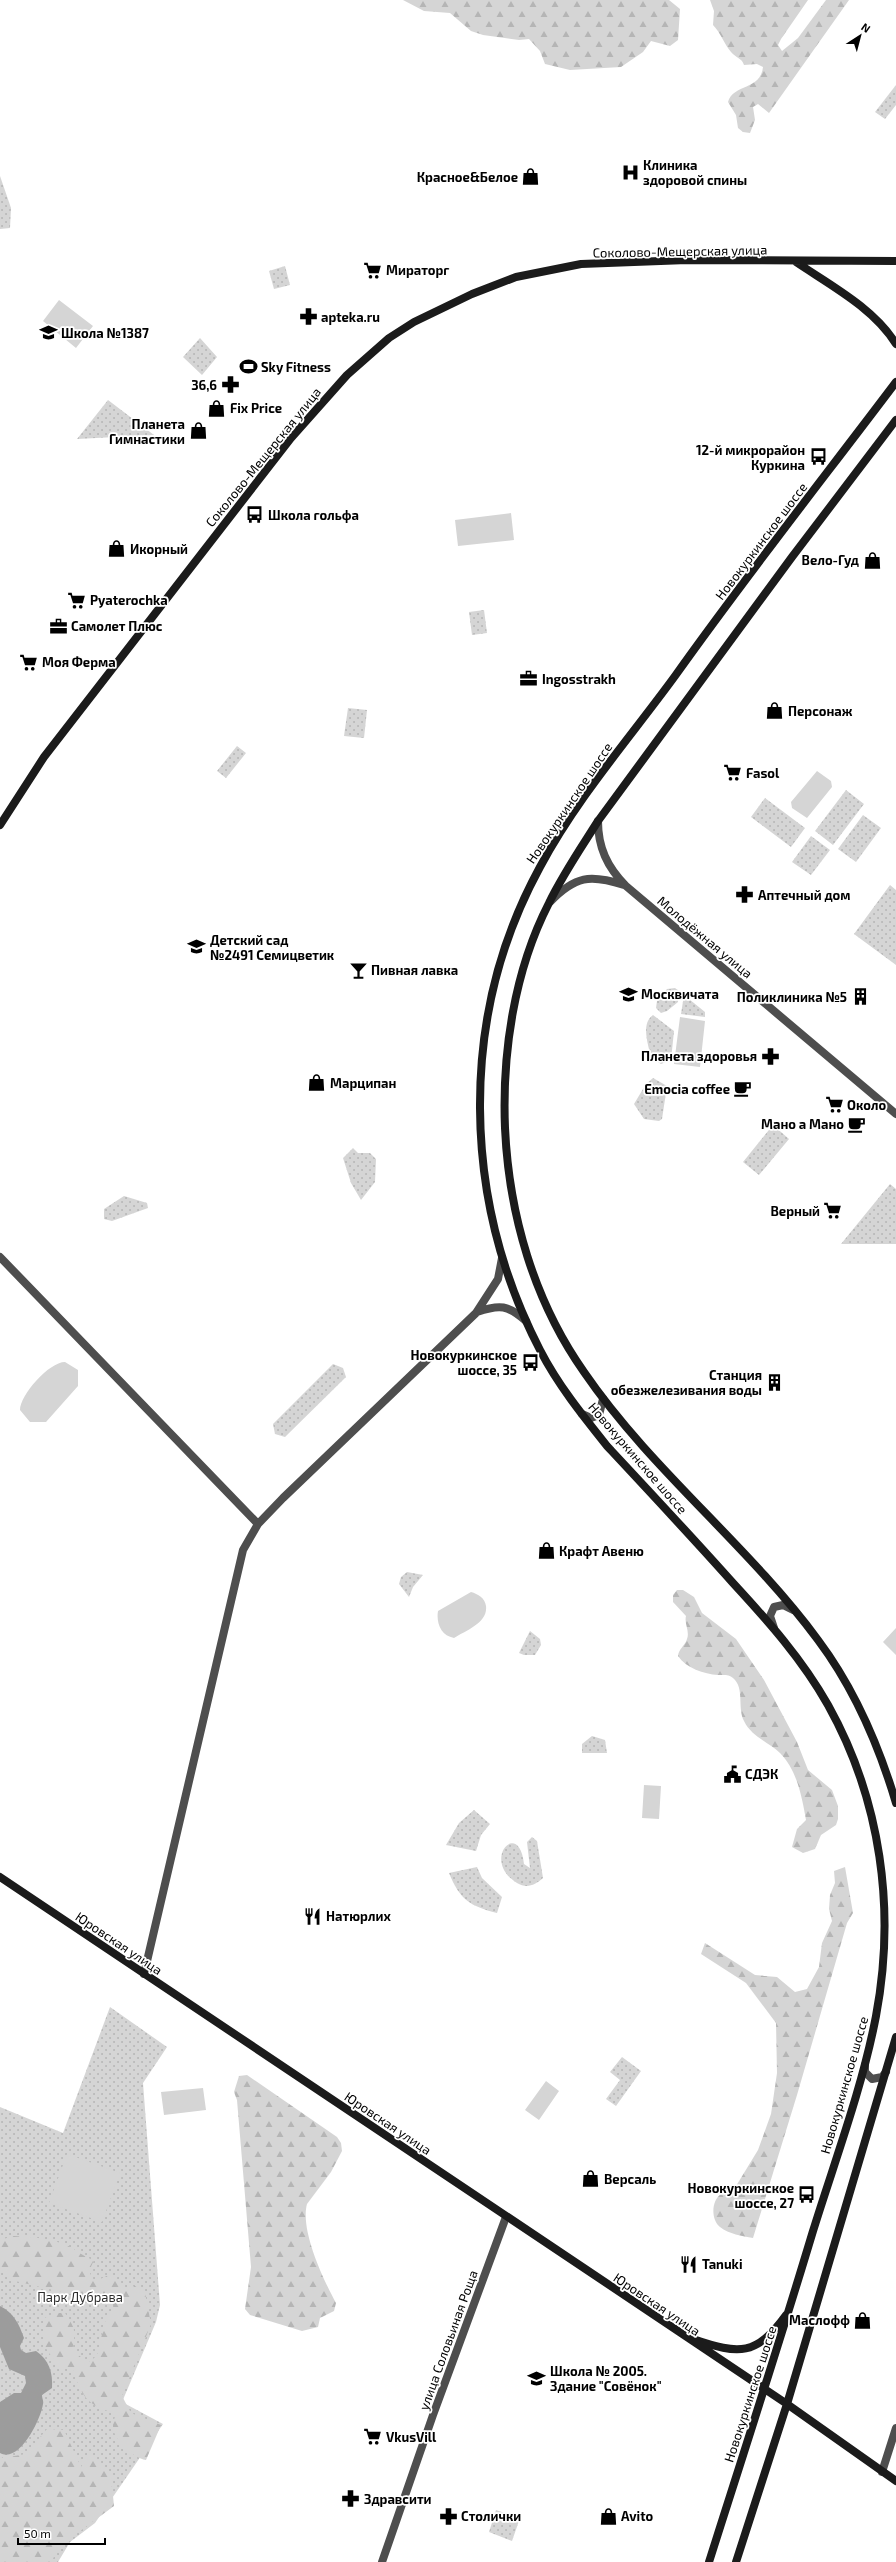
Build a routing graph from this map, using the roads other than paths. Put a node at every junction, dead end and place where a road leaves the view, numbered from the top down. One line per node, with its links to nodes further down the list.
1 (896, 261): 2 (main road, Соколово-Мещерская улица)
2 (796, 262): 3 (main road); 7 (main road, Соколово-Мещерская улица)
3 (896, 344)
4 (896, 382): 12 (main road, Новокуркинское шоссе)
5 (896, 420): 6 (main road, Новокуркинское шоссе)
6 (598, 821): 8 (street, Молодёжная улица); 9 (main road, Новокуркинское шоссе)
7 (0, 825)
8 (626, 886): 9 (street, Молодёжная улица); 10 (street, Молодёжная улица)
9 (548, 905): 15 (main road, Новокуркинское шоссе)
10 (896, 1114)
11 (0, 1257): 17 (street)
12 (502, 1258): 13 (street); 14 (main road, Новокуркинское шоссе)
13 (476, 1313): 14 (street); 17 (street)
14 (526, 1321): 16 (main road, Новокуркинское шоссе)
15 (603, 1399): 16 (street); 18 (main road, Новокуркинское шоссе)
16 (582, 1414): 19 (main road, Новокуркинское шоссе)
17 (258, 1524): 22 (street)
18 (793, 1610): 19 (street); 20 (main road, Новокуркинское шоссе)
19 (774, 1628): 24 (main road, Новокуркинское шоссе)
20 (896, 1802)
21 (0, 1877): 22 (main road, Юровская улица)
22 (144, 1974): 26 (main road, Юровская улица)
23 (896, 2037): 25 (main road)
24 (865, 2064): 25 (street); 27 (main road, Новокуркинское шоссе)
25 (887, 2071): 30 (main road)
26 (506, 2217): 28 (main road, Юровская улица); 34 (street, улица Соловьиная Роща)
27 (789, 2311): 28 (main road); 29 (main road, Новокуркинское шоссе)
28 (681, 2335): 29 (main road, Юровская улица)
29 (764, 2389): 30 (main road, Юровская улица); 35 (main road, Новокуркинское шоссе)
30 (787, 2404): 32 (main road, Юровская улица); 36 (main road)
31 (896, 2428): 32 (street)
32 (882, 2472): 33 (main road, Юровская улица)
33 (896, 2481)
34 (382, 2562)
35 (709, 2562)
36 (736, 2562)

